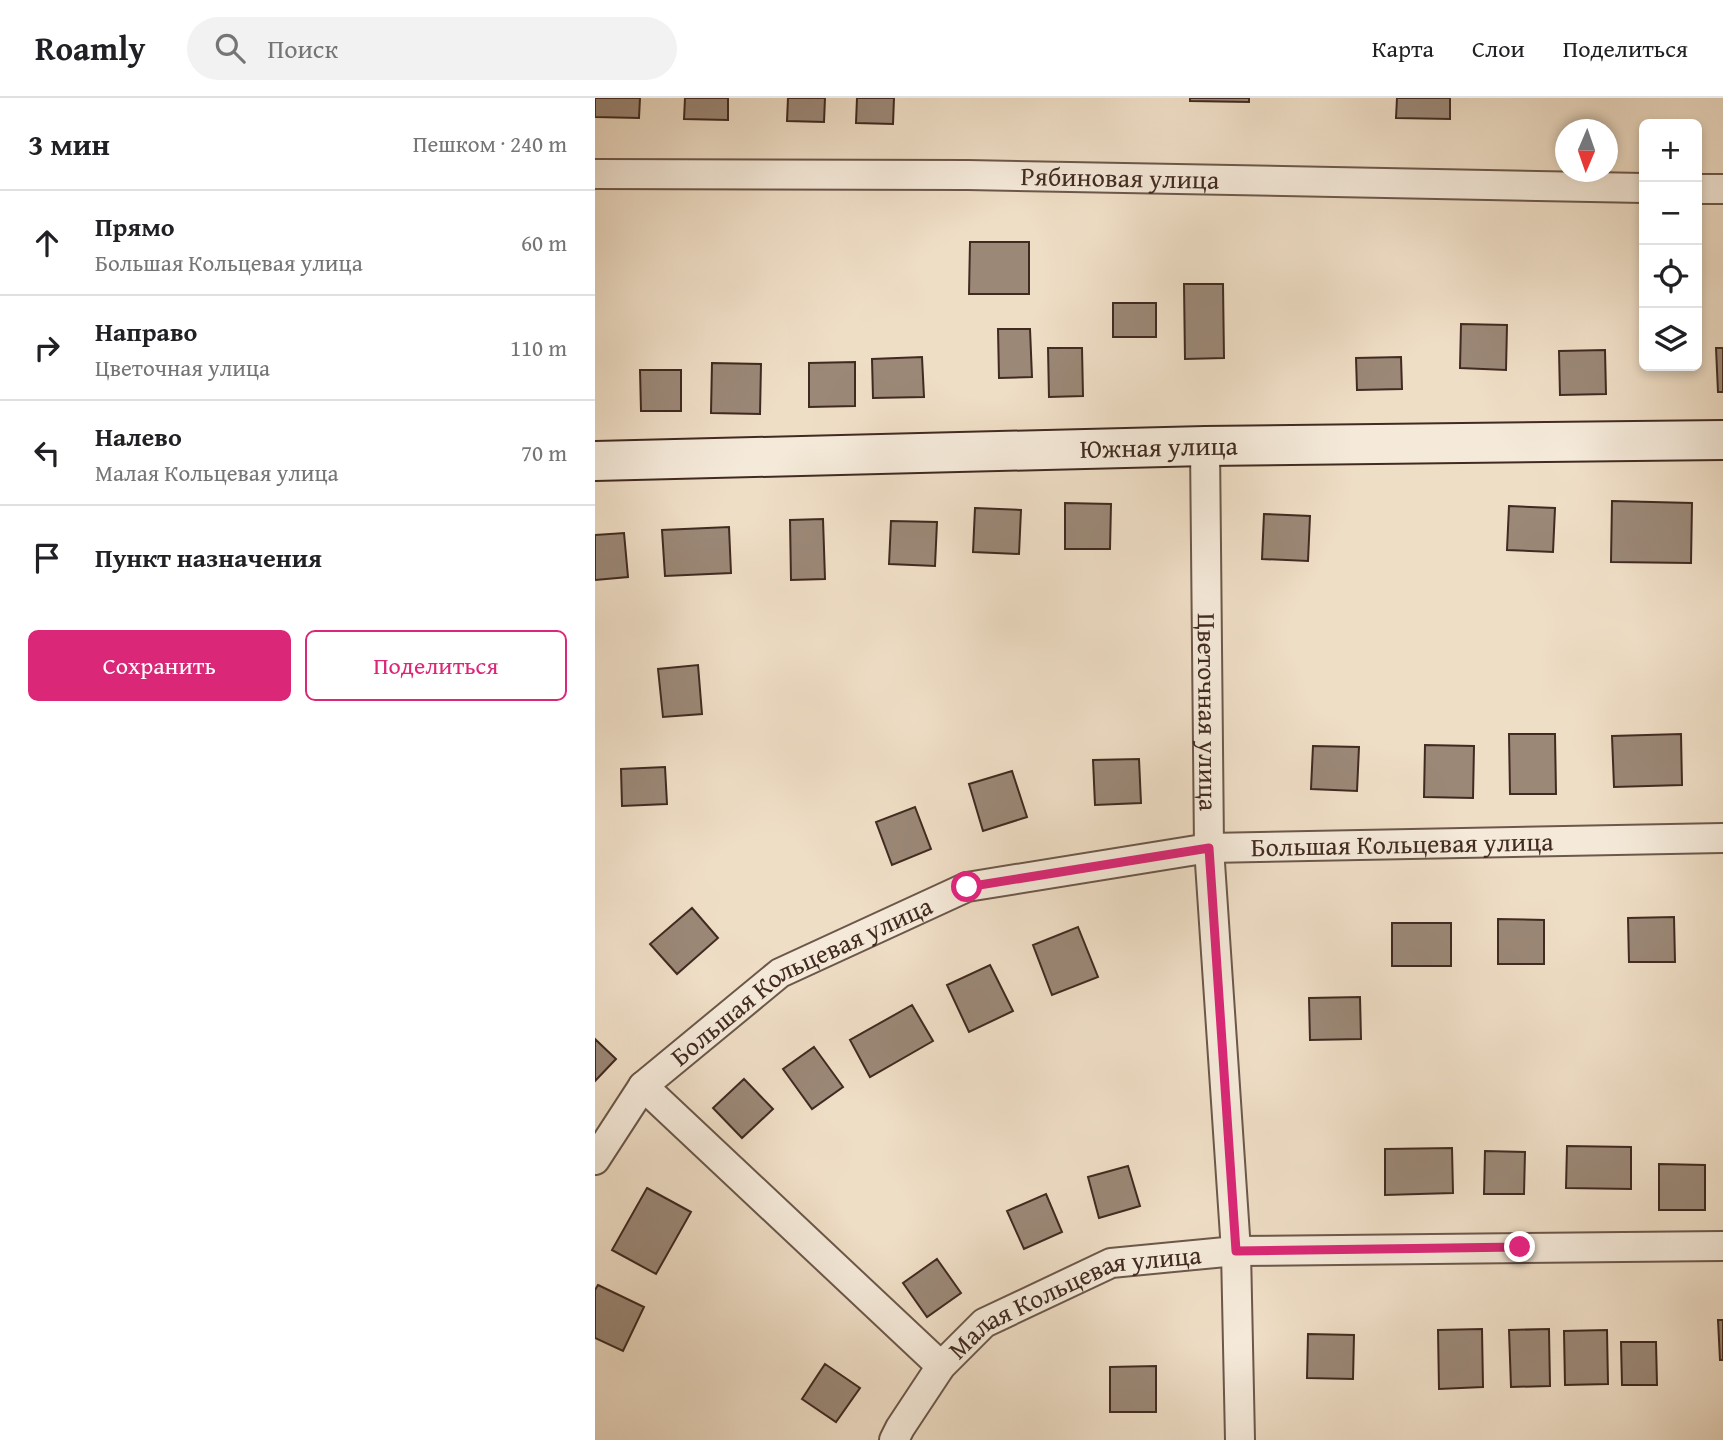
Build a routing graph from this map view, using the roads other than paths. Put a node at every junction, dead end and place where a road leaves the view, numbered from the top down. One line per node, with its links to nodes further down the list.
1 (595, 174): 2 (street, Рябиновая улица)
2 (1639, 188)
3 (1702, 189): 4 (street)
4 (1723, 190)
5 (1723, 440): 6 (street, Южная улица)
6 (1205, 446): 7 (street, Южная улица); 9 (street, Цветочная улица)
7 (595, 461)
8 (1723, 838): 9 (street, Большая Кольцевая улица)
9 (1209, 848): 10 (street, Большая Кольцевая улица); 13 (street, Цветочная улица)
10 (643, 1086): 11 (street, Большая Кольцевая улица); 14 (street)
11 (595, 1160)
12 (1723, 1246): 13 (street, Малая Кольцевая улица)
13 (1236, 1251): 14 (street, Малая Кольцевая улица); 16 (street, Цветочная улица)
14 (941, 1366): 15 (street, Малая Кольцевая улица)
15 (894, 1440)
16 (1240, 1440)

